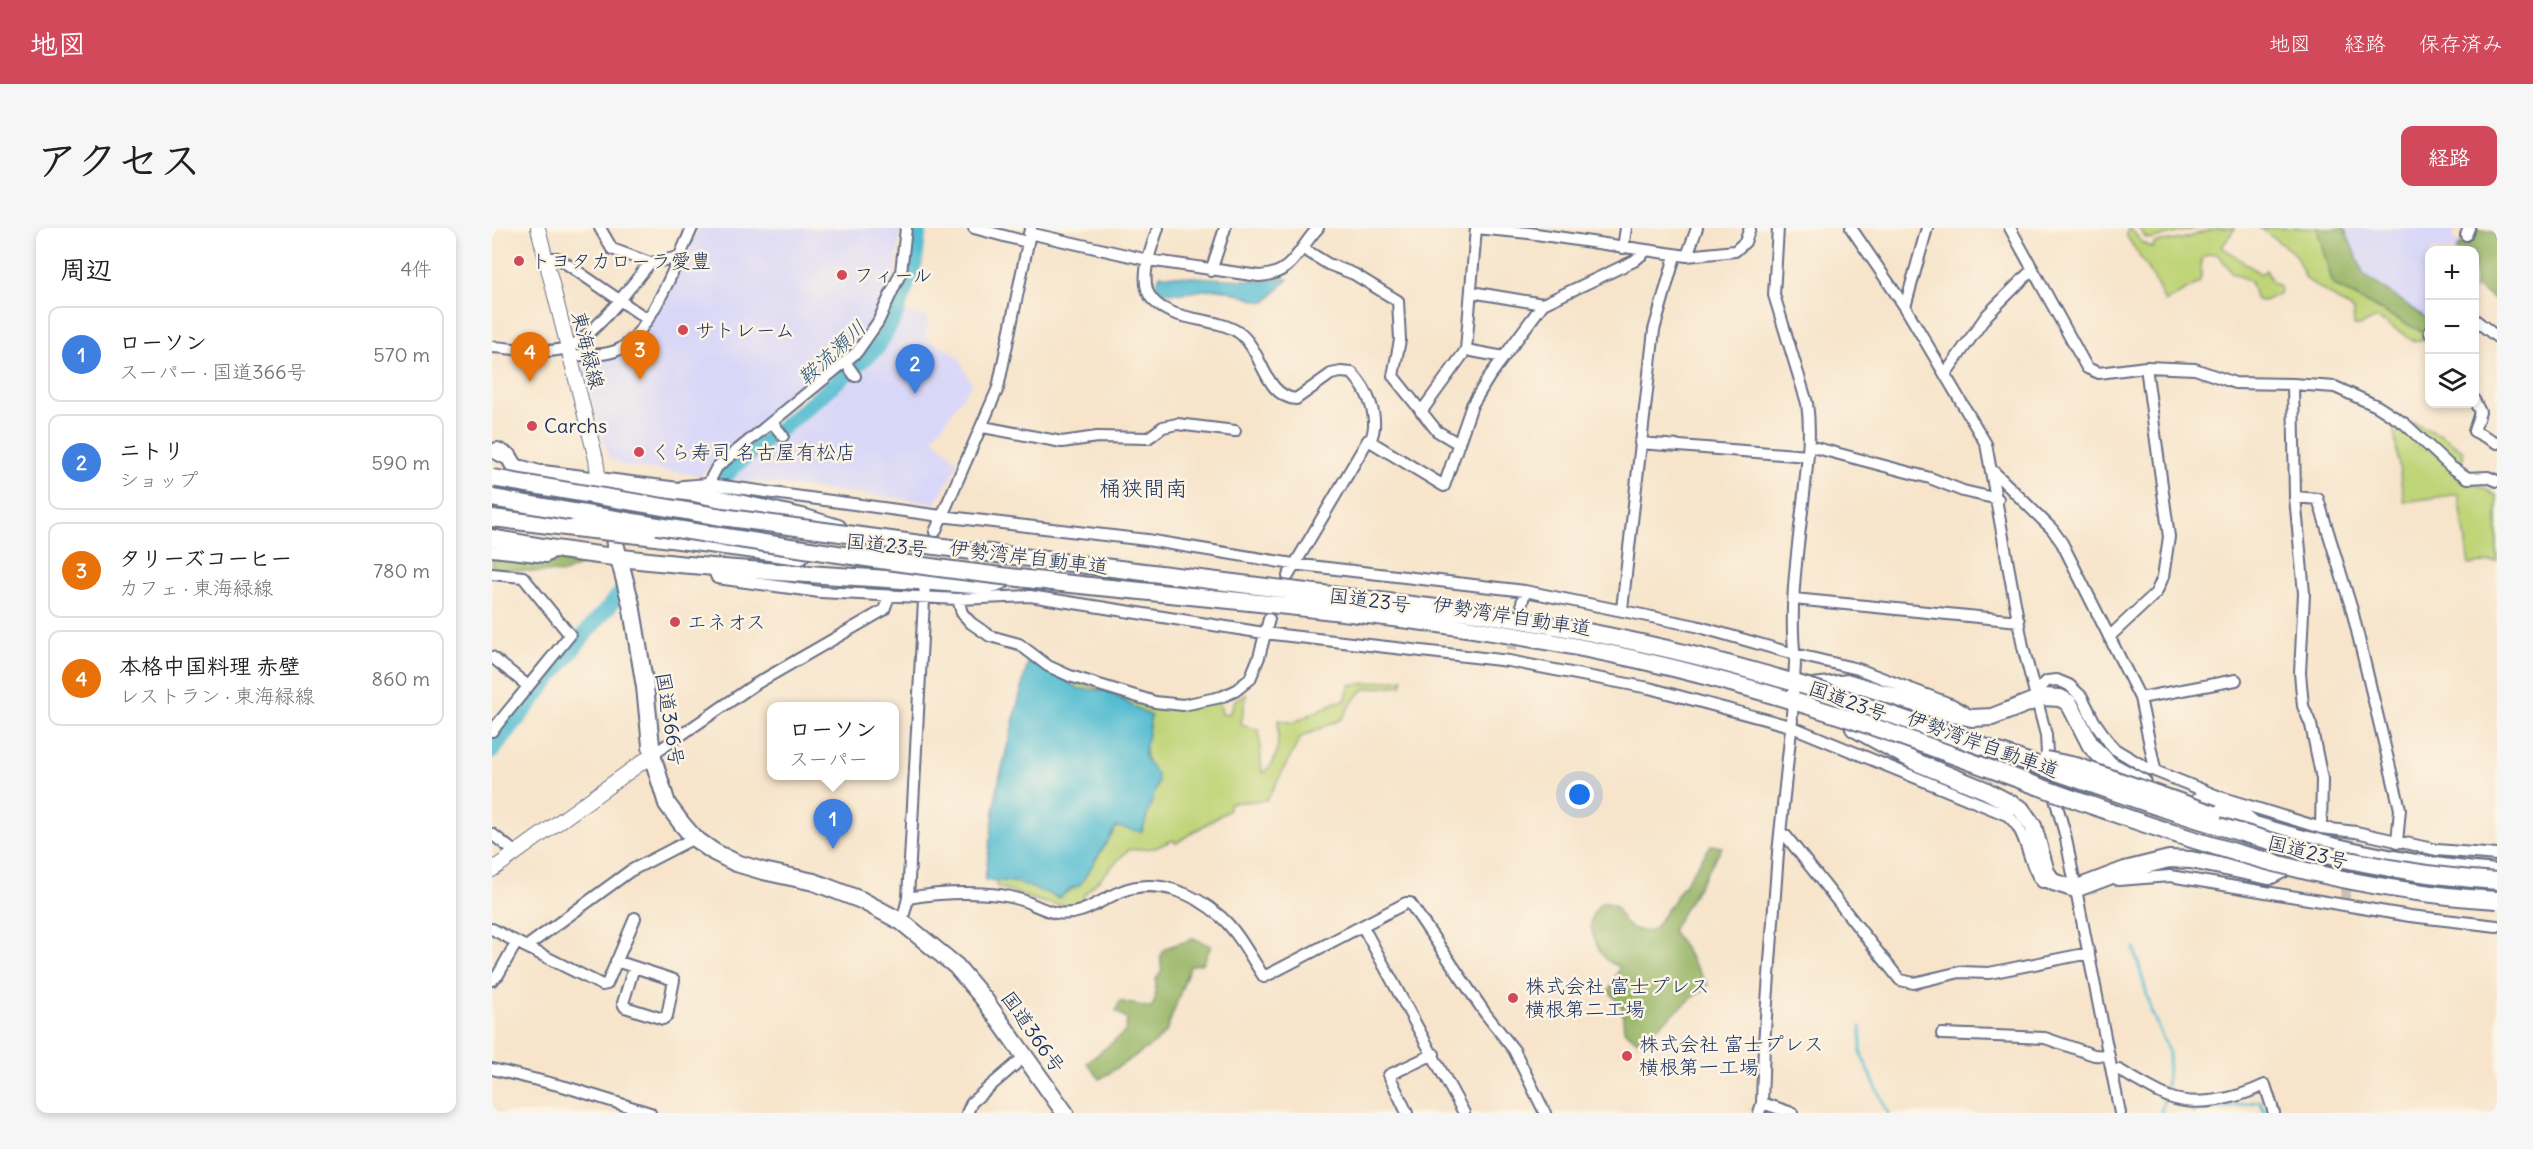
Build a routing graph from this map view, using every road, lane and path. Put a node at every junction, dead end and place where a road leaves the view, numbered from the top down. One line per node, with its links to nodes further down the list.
1 (538, 228): 24 (main road, 東海緑線)
2 (600, 228): 26 (street)
3 (692, 228): 23 (street)
4 (906, 228): 62 (street)
5 (974, 228): 17 (street)
6 (1158, 228): 25 (street)
7 (1225, 228): 28 (street)
8 (1318, 228): 18 (street)
9 (1626, 228): 19 (street)
10 (1697, 228): 22 (street)
11 (1750, 228): 22 (street)
12 (1778, 228): 56 (street)
13 (1927, 228): 32 (street)
14 (2010, 228): 27 (street)
15 (1530, 231): 19 (street); 29 (street)
16 (1856, 231): 32 (street)
17 (1029, 234): 25 (street); 48 (street)
18 (1302, 248): 28 (street); 46 (street)
19 (1623, 248): 20 (street)
20 (1645, 252): 21 (street); 31 (street)
21 (1675, 256): 22 (street); 53 (street)
22 (1687, 256)
23 (680, 257): 26 (street); 33 (street)
24 (545, 258): 30 (street); 38 (main road, 東海緑線)
25 (1148, 260): 28 (street); 51 (street)
26 (650, 263): 30 (street)
27 (2033, 269): 41 (street); 42 (street)
28 (1212, 270)
29 (1471, 292): 31 (street); 37 (street)
30 (618, 301): 33 (street); 38 (street)
31 (1543, 304): 39 (street)
32 (1905, 307): 42 (street)
33 (647, 319): 38 (street)
34 (2479, 322): 35 (street)
35 (2497, 337)
36 (492, 347): 38 (street)
37 (1466, 350): 39 (street); 46 (street)
38 (568, 352): 61 (main road, 東海緑線)
39 (1504, 357): 54 (street)
40 (848, 366): 43 (street)
41 (2146, 367): 44 (street); 91 (street)
42 (1946, 373): 57 (street)
43 (855, 376)
44 (2293, 384): 60 (street); 64 (street)
45 (2478, 408): 52 (street)
46 (1421, 412): 54 (street)
47 (775, 426): 50 (street)
48 (983, 427): 49 (street); 67 (street)
49 (1235, 431)
50 (783, 436)
51 (1370, 441): 54 (street); 75 (street)
52 (2497, 442)
53 (1640, 443): 56 (street); 87 (street)
54 (1459, 444)
55 (494, 451): 58 (highway)
56 (1809, 451): 66 (street); 85 (street)
57 (1993, 471): 66 (street); 91 (street)
58 (543, 474): 59 (highway); 61 (highway)
59 (492, 480): 116 (highway, 伊勢湾岸自動車道, bridge)
60 (2497, 481)
61 (599, 482): 63 (highway); 74 (highway, 国道366号)
62 (708, 484): 63 (street); 67 (street)
63 (660, 489): 70 (highway)
64 (2295, 496): 106 (street); 110 (street)
65 (492, 498): 70 (highway, 国道23号, bridge); 120 (highway, 伊勢湾岸自動車道, bridge)
66 (1998, 499): 89 (street)
67 (941, 516): 69 (street); 75 (street)
68 (492, 518): 79 (highway, 国道23号, bridge)
69 (935, 532)
70 (859, 534): 96 (highway, 国道23号)
71 (492, 538): 72 (highway)
72 (556, 550): 73 (street); 74 (highway)
73 (492, 551)
74 (618, 556): 76 (highway); 103 (highway, 国道366号)
75 (1293, 564): 78 (street); 81 (street)
76 (713, 568): 79 (highway); 82 (street)
77 (492, 574): 95 (street)
78 (1288, 576)
79 (1005, 579): 101 (highway, 国道23号)
80 (925, 582): 83 (street)
81 (1525, 591): 86 (street); 87 (street)
82 (889, 596): 83 (street); 103 (street)
83 (924, 598): 84 (street); 119 (street)
84 (958, 599): 90 (street); 90 (street)
85 (1794, 599): 89 (street); 93 (street)
86 (1522, 603)
87 (1622, 609): 93 (street)
88 (1269, 619): 90 (street)
89 (2019, 621): 98 (street)
90 (1264, 633): 100 (street)
91 (2109, 637): 97 (street)
92 (492, 657): 95 (street)
93 (1795, 659): 99 (street); 100 (street, bridge)
94 (2236, 680): 97 (street)
95 (528, 686): 102 (street)
96 (1814, 687): 99 (highway); 105 (highway, 国道23号, bridge)
97 (2140, 698): 104 (street)
98 (2036, 700): 99 (highway); 104 (street); 105 (highway); 118 (street)
99 (1972, 718)
100 (1791, 721): 107 (street); 117 (street)
101 (1854, 728): 113 (highway, 国道23号, bridge); 117 (highway)
102 (492, 731)
103 (652, 755): 109 (highway, 国道366号); 111 (main road)
104 (2155, 769): 106 (street)
105 (2255, 826): 115 (highway, 国道23号)
106 (2321, 828): 110 (street)
107 (1780, 833): 128 (street); 138 (street)
108 (492, 834): 111 (street)
109 (694, 837): 123 (highway, 国道366号); 127 (street)
110 (2397, 843): 112 (street)
111 (516, 853): 114 (main road)
112 (2497, 855)
113 (2283, 869): 118 (highway); 121 (highway, 国道23号, bridge)
114 (492, 870)
115 (2497, 873)
116 (2497, 881)
117 (2053, 882): 118 (highway)
118 (2075, 889): 125 (street); 128 (street)
119 (908, 898): 123 (street); 124 (street)
120 (2497, 900)
121 (2497, 905)
122 (635, 918): 129 (street)
123 (902, 922): 135 (highway, 国道366号)
124 (1363, 927): 133 (street); 144 (street)
125 (2497, 927)
126 (492, 929): 127 (street)
127 (521, 945): 129 (street); 131 (street)
128 (2089, 953): 134 (street)
129 (616, 961): 130 (street)
130 (634, 967): 130 (street)
131 (492, 980)
132 (1941, 1034): 134 (street)
133 (1434, 1054): 142 (street); 143 (street)
134 (2109, 1056): 137 (street)
135 (1024, 1057): 140 (street); 141 (highway, 国道366号)
136 (492, 1069): 139 (street)
137 (2112, 1070): 146 (street); 147 (street)
138 (1760, 1108): 145 (street)
139 (650, 1113)
140 (967, 1113)
141 (1065, 1113)
142 (1407, 1113)
143 (1464, 1113)
144 (1545, 1113)
145 (1792, 1113)
146 (2120, 1113)
147 (2274, 1113)

